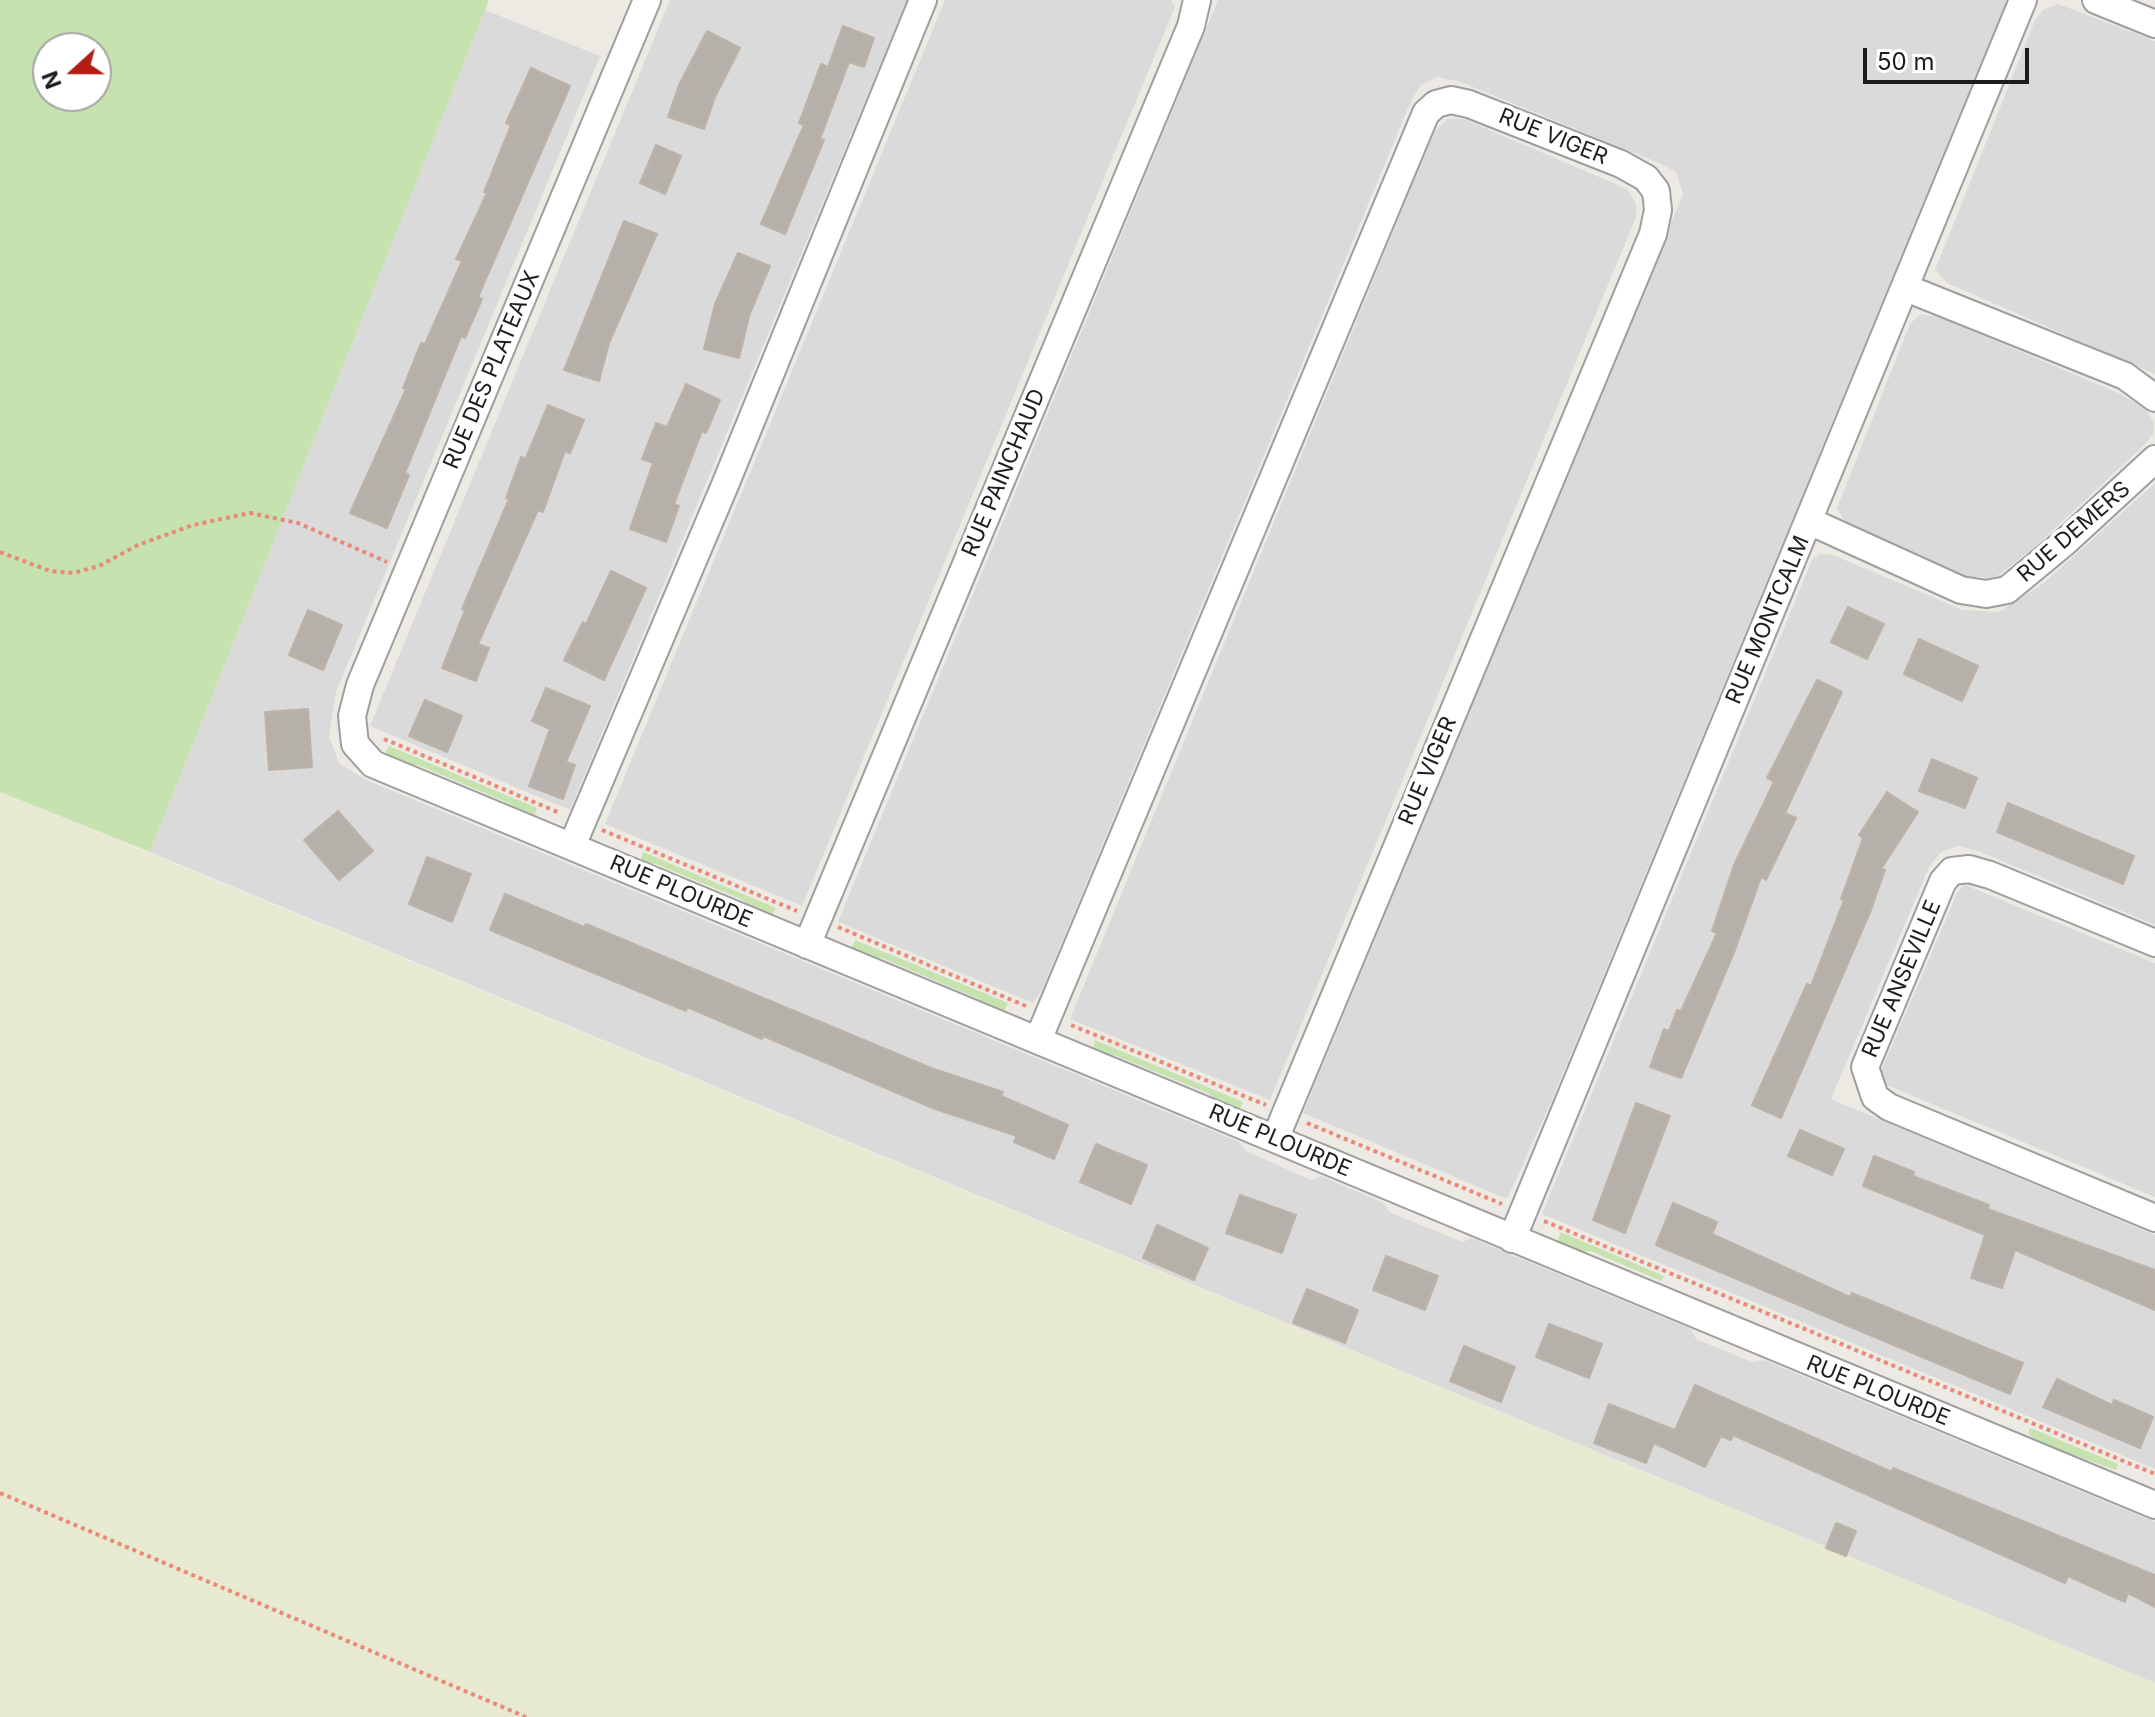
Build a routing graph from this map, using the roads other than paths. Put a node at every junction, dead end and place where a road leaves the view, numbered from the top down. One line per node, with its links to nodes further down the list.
1 (647, 0): 11 (street, RUE DES PLATEAUX)
2 (923, 0): 12 (street)
3 (1197, 0): 14 (street, RUE PAINCHAUD)
4 (2023, 0): 7 (street, RUE MONTCALM)
5 (2096, 0): 6 (street)
6 (2155, 24)
7 (1906, 288): 8 (street); 10 (street, RUE MONTCALM)
8 (2155, 398)
9 (2155, 459): 10 (street, RUE DEMERS)
10 (1809, 521): 18 (street, RUE MONTCALM)
11 (354, 734): 12 (street, RUE PLOURDE)
12 (572, 846): 14 (street, RUE PLOURDE)
13 (2155, 943): 17 (street, RUE ANSEVILLE)
14 (807, 945): 15 (street, RUE PLOURDE)
15 (1043, 1027): 16 (street, RUE PLOURDE); 16 (street, RUE VIGER)
16 (1275, 1139): 18 (street, RUE PLOURDE)
17 (2155, 1218)
18 (1512, 1239): 19 (street, RUE PLOURDE)
19 (2155, 1505)

